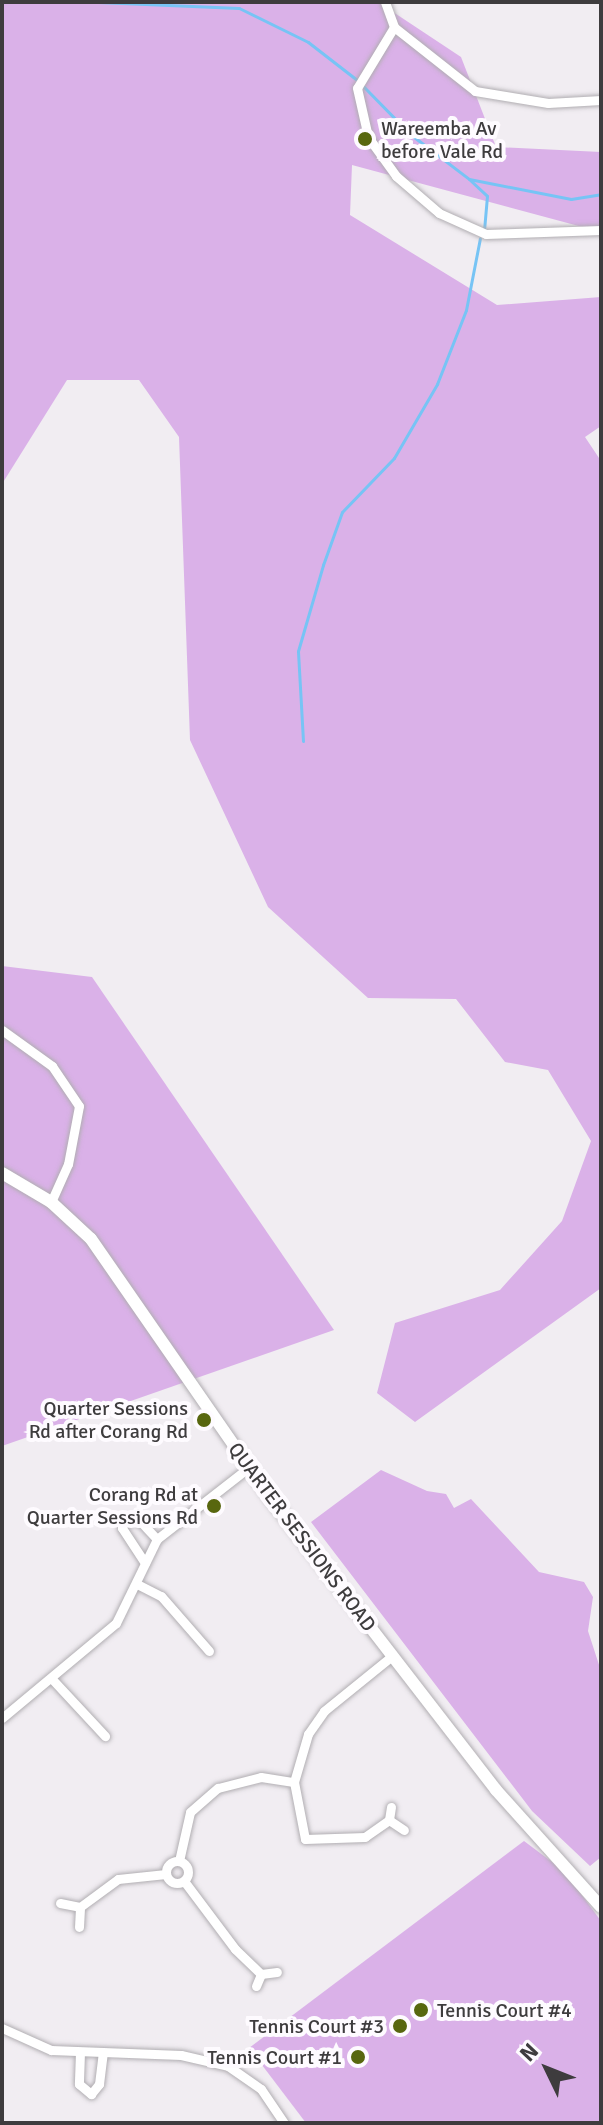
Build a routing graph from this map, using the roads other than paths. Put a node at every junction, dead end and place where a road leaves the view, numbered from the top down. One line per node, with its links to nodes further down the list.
1 (385, 2): 2 (street)
2 (394, 27): 3 (street); 4 (street)
3 (601, 100)
4 (601, 230)
5 (2, 1030): 7 (street)
6 (2, 1173): 7 (main road, QUARTER SESSIONS ROAD)
7 (51, 1202): 8 (main road, QUARTER SESSIONS ROAD)
8 (248, 1468): 9 (street); 13 (main road, QUARTER SESSIONS ROAD)
9 (157, 1539): 10 (street); 10 (street)
10 (145, 1563): 11 (street)
11 (137, 1584): 12 (street); 14 (street)
12 (209, 1651)
13 (392, 1656): 17 (street); 26 (main road, QUARTER SESSIONS ROAD)
14 (52, 1679): 15 (street); 16 (street)
15 (2, 1718)
16 (105, 1736)
17 (294, 1782): 19 (street); 21 (street)
18 (391, 1807): 19 (street)
19 (389, 1820): 20 (street)
20 (404, 1830)
21 (179, 1861): 22 (street); 23 (street)
22 (166, 1874): 23 (street); 25 (street)
23 (184, 1881): 29 (street)
24 (60, 1903): 25 (street)
25 (80, 1907): 27 (street)
26 (601, 1907)
27 (79, 1927)
28 (277, 1972): 29 (street)
29 (261, 1974): 30 (street)
30 (256, 1986)
31 (2, 2028): 32 (street)
32 (80, 2052): 33 (street); 33 (street)
33 (103, 2053): 34 (street)
34 (284, 2123)

